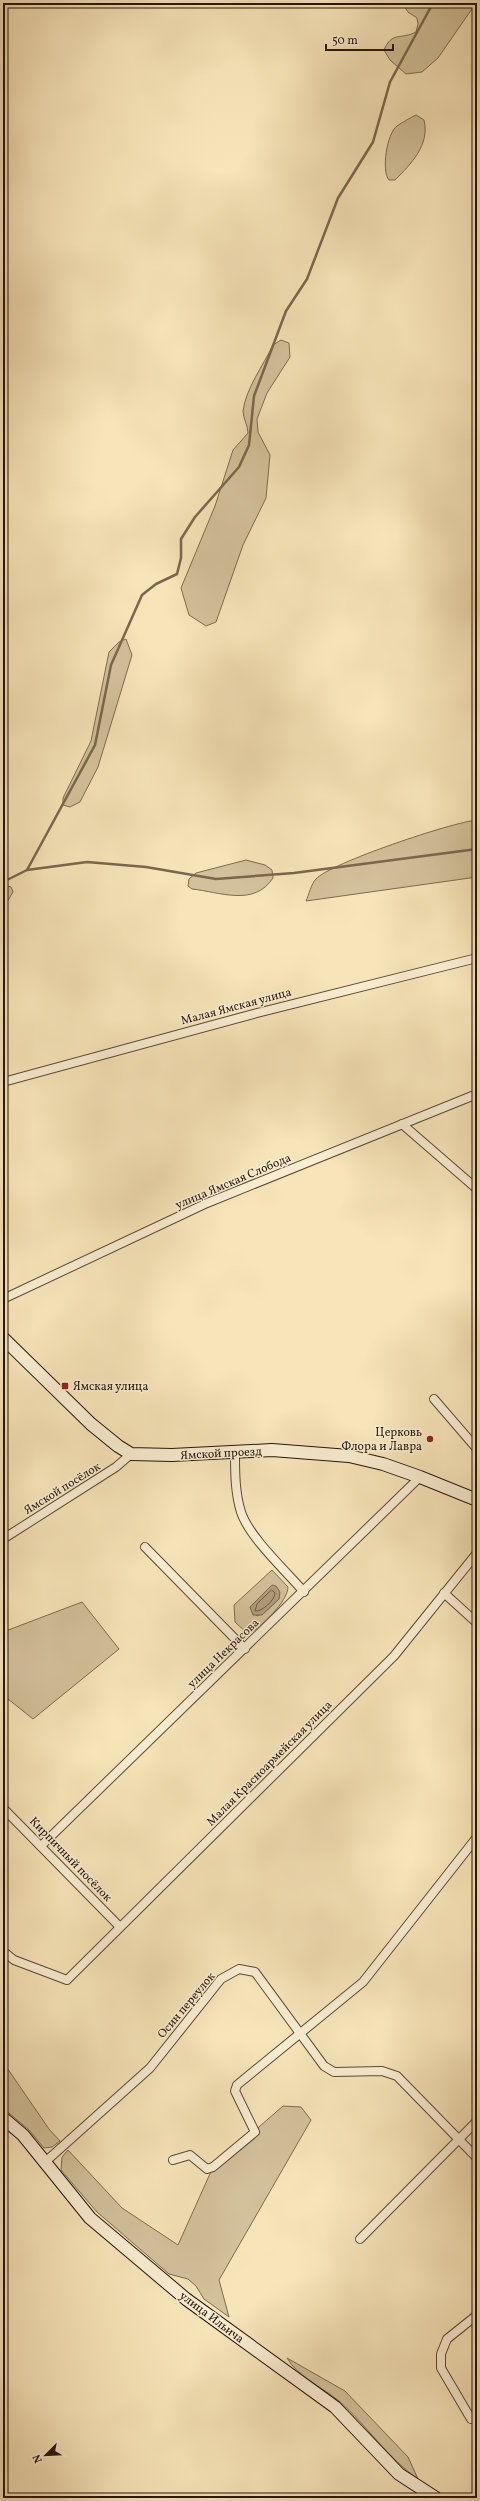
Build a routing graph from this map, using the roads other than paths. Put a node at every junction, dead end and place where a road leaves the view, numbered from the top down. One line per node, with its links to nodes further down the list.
1 (477, 958): 2 (street, Малая Ямская улица)
2 (3, 1082)
3 (477, 1094): 4 (street, улица Ямская Слобода)
4 (402, 1124): 5 (street); 6 (street, улица Ямская Слобода)
5 (477, 1189)
6 (3, 1299)
7 (3, 1338): 11 (street, Ямской проезд)
8 (434, 1398): 9 (street)
9 (477, 1449)
10 (235, 1453): 11 (street, Ямской проезд); 12 (street, Ямской проезд); 17 (street)
11 (132, 1454): 14 (street, Ямской посёлок)
12 (420, 1477): 13 (street, Ямской проезд); 17 (street, улица Некрасова)
13 (477, 1500)
14 (3, 1539)
15 (145, 1547): 20 (street)
16 (477, 1553): 18 (street, Малая Красноармейская улица)
17 (304, 1592): 20 (street, улица Некрасова)
18 (444, 1593): 19 (street); 24 (street, Малая Красноармейская улица)
19 (477, 1623)
20 (245, 1649): 23 (street, улица Некрасова)
21 (3, 1808): 23 (street, Кирпичный посёлок)
22 (477, 1837): 26 (street)
23 (42, 1845): 24 (street, Кирпичный посёлок)
24 (120, 1927): 25 (street, Малая Красноармейская улица)
25 (3, 1951)
26 (301, 2035): 29 (street, Осин переулок); 31 (street); 32 (street, Осин переулок)
27 (3, 2118): 32 (street, улица Ильича)
28 (477, 2121): 29 (street)
29 (459, 2141): 30 (street, Осин переулок); 33 (street)
30 (477, 2158)
31 (173, 2160)
32 (44, 2163): 36 (street, улица Ильича)
33 (360, 2239)
34 (477, 2315): 35 (street)
35 (471, 2419)
36 (436, 2498)

